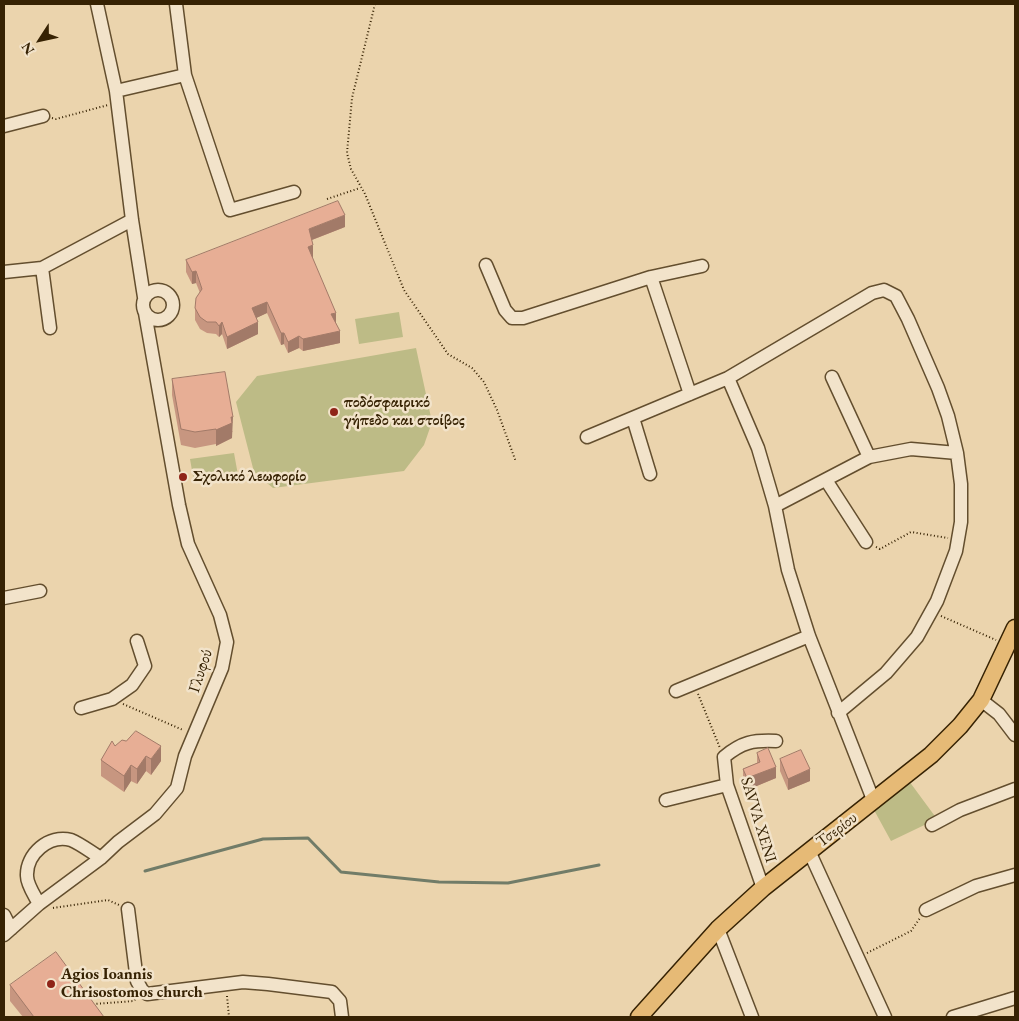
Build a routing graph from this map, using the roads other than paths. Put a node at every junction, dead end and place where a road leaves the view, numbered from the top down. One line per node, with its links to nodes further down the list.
1 (97, 4): 4 (street)
2 (176, 4): 3 (street)
3 (185, 75): 4 (street); 7 (street)
4 (117, 96): 8 (street)
5 (43, 116): 6 (street)
6 (4, 126)
7 (294, 192)
8 (132, 220): 11 (street); 14 (street)
9 (486, 265): 13 (street)
10 (702, 266): 13 (street)
11 (42, 268): 12 (street); 16 (street)
12 (4, 272)
13 (651, 278): 19 (street)
14 (144, 298): 15 (street); 15 (street)
15 (145, 313): 45 (street, Γλυφού)
16 (50, 328)
17 (832, 377): 23 (street)
18 (728, 378): 19 (street); 22 (street); 26 (street)
19 (690, 394): 20 (street)
20 (633, 418): 21 (street); 24 (street)
21 (587, 437)
22 (958, 453): 23 (street); 36 (street)
23 (870, 457): 25 (street)
24 (650, 474)
25 (826, 480): 26 (street); 27 (street)
26 (775, 506): 31 (street)
27 (866, 542)
28 (40, 591): 29 (street)
29 (4, 598)
30 (1015, 628): 34 (main road, Τσερίου)
31 (809, 636): 33 (street); 36 (street)
32 (137, 641): 35 (street)
33 (676, 691)
34 (981, 700): 37 (street); 42 (main road, Τσερίου)
35 (81, 708)
36 (838, 713): 42 (street)
37 (1015, 735)
38 (776, 740): 39 (street, SAVVA XENI)
39 (727, 785): 41 (street); 47 (street, SAVVA XENI)
40 (1015, 789): 43 (street)
41 (666, 800)
42 (874, 802): 44 (main road, Τσερίου)
43 (932, 825)
44 (809, 851): 47 (main road, Τσερίου); 58 (street)
45 (101, 858): 48 (street, Γλυφού); 48 (street)
46 (1015, 875): 50 (street)
47 (763, 888): 52 (main road, Τσερίου)
48 (36, 907): 53 (street, Γλυφού)
49 (128, 908): 55 (street)
50 (926, 910)
51 (4, 915): 53 (street)
52 (718, 929): 56 (main road, Τσερίου); 57 (street)
53 (7, 932)
54 (1015, 998): 59 (street)
55 (342, 1017)
56 (638, 1017)
57 (752, 1017)
58 (885, 1017)
59 (952, 1017)

